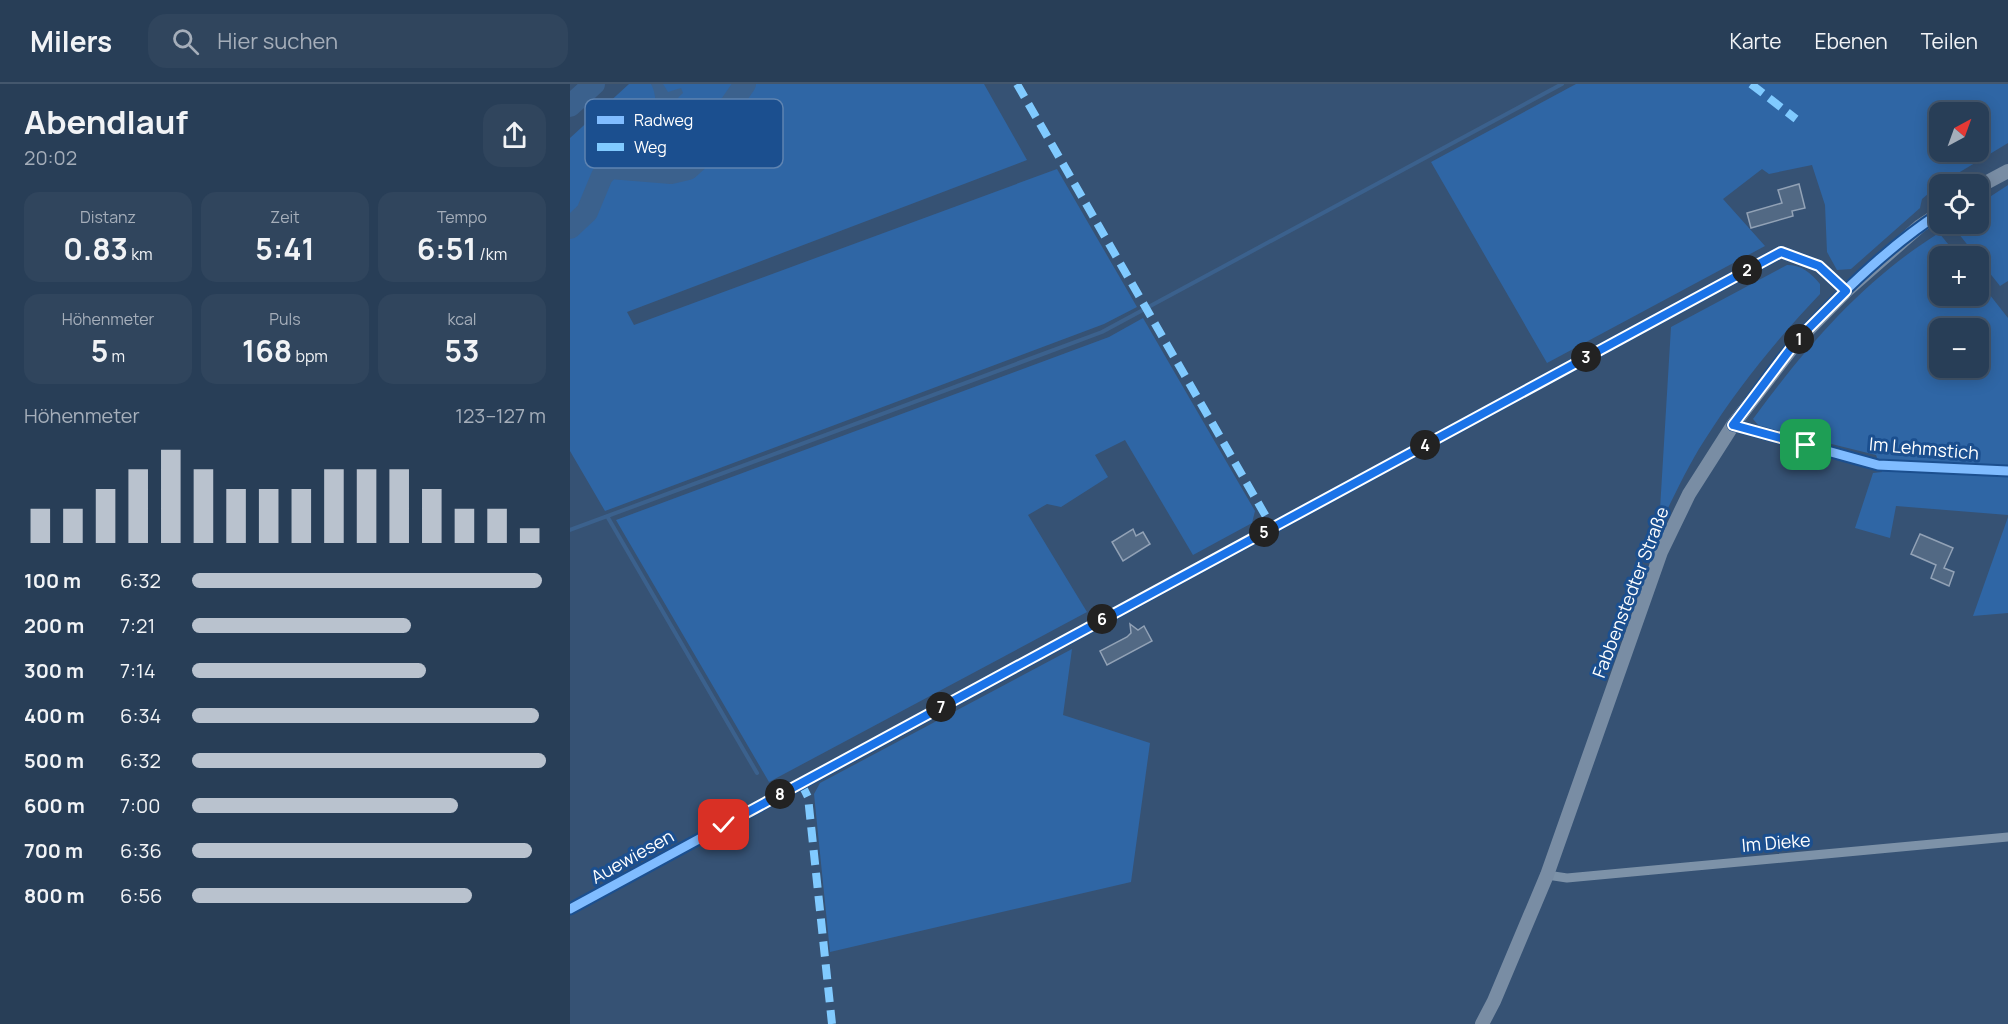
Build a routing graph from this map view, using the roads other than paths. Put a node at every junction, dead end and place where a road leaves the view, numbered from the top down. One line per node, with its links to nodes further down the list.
1 (2008, 171): 2 (street)
2 (1989, 181)
3 (1929, 220): 4 (street, Fabbenstedter Straße)
4 (1846, 291): 5 (street, Fabbenstedter Straße); 9 (street, Auewiesen)
5 (1733, 425): 6 (street, Im Lehmstich); 8 (street, Fabbenstedter Straße)
6 (2008, 471)
7 (2008, 837): 8 (street, Im Dieke)
8 (1547, 875): 10 (street, Fabbenstedter Straße)
9 (570, 909)
10 (1482, 1024)

